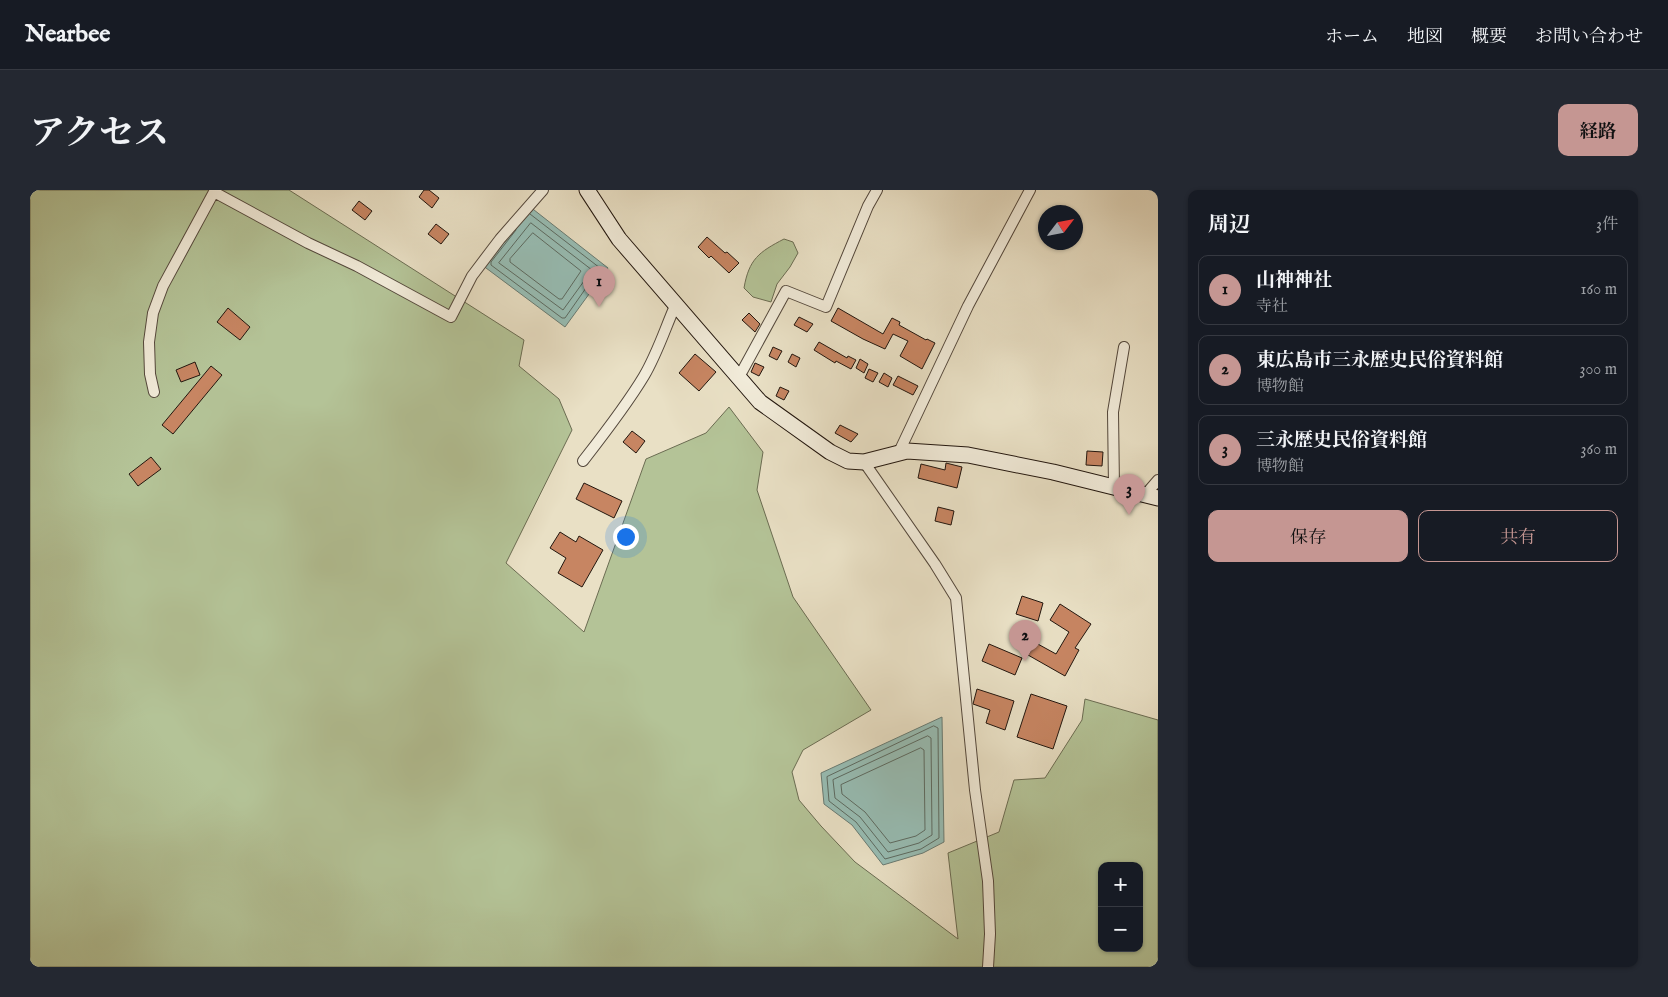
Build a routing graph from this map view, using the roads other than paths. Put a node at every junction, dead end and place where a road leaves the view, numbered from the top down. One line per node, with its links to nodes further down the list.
1 (543, 190): 5 (street)
2 (587, 190): 6 (street)
3 (877, 190): 8 (street)
4 (1030, 190): 10 (street)
5 (214, 191): 9 (street)
6 (675, 306): 8 (street); 11 (street)
7 (1124, 347): 14 (street)
8 (738, 377): 12 (street)
9 (154, 392)
10 (900, 452): 12 (street); 14 (street)
11 (583, 461)
12 (864, 462): 16 (street)
13 (1158, 480): 15 (street)
14 (1114, 487): 15 (street)
15 (1151, 496)
16 (988, 967)

